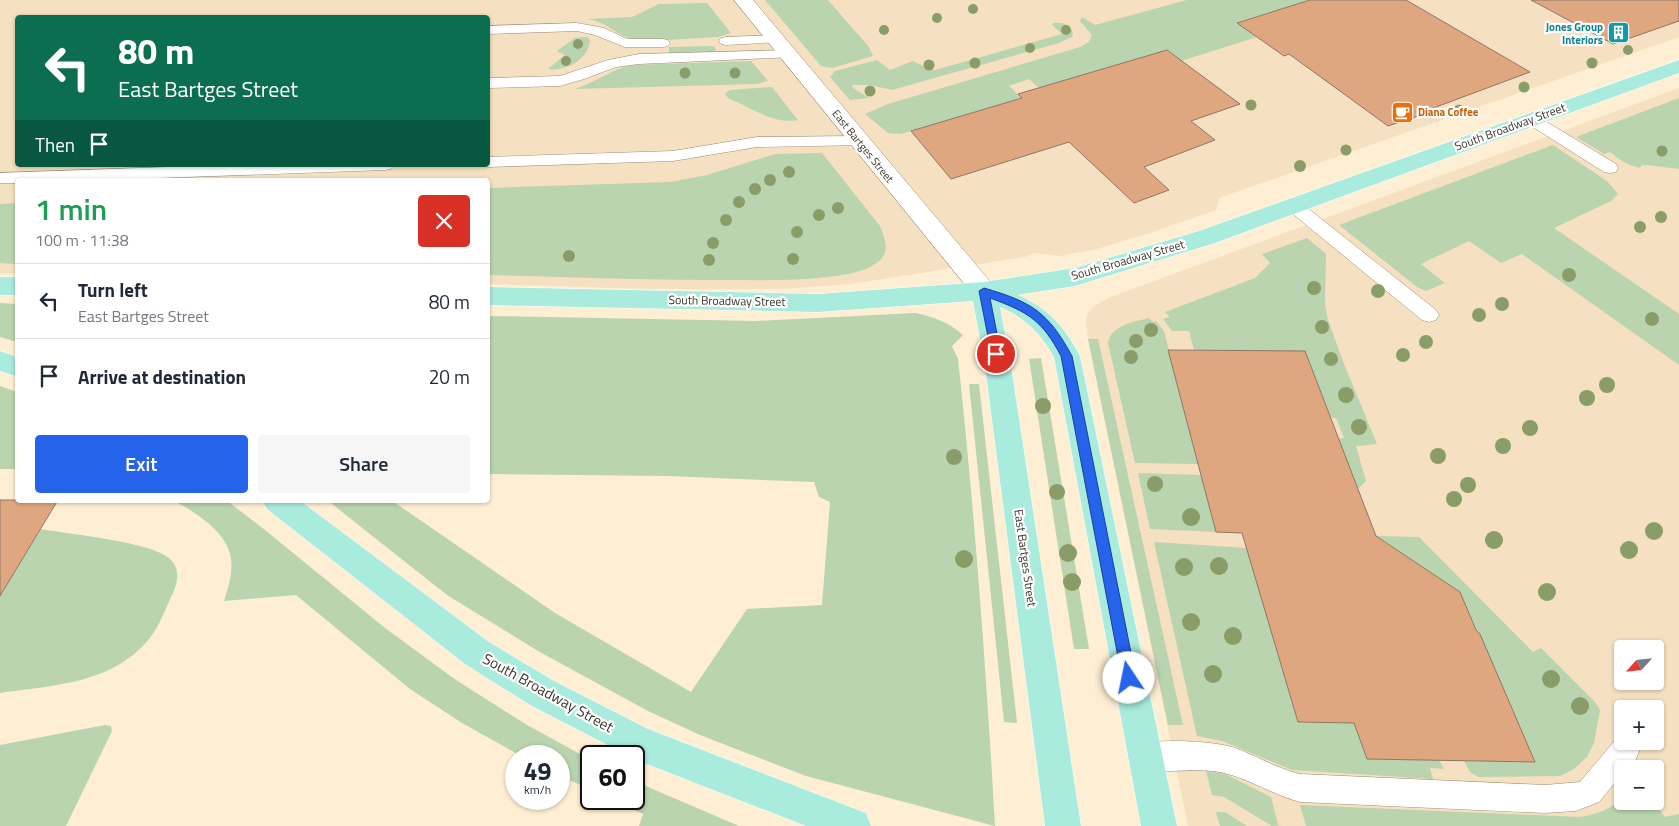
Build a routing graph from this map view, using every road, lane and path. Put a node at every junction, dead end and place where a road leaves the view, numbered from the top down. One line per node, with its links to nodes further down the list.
1 (743, 0): 3 (street, East Bartges Street)
2 (490, 30): 5 (lane)
3 (775, 39): 4 (lane); 6 (street, East Bartges Street)
4 (712, 42)
5 (674, 43)
6 (788, 54): 8 (lane); 10 (street, East Bartges Street)
7 (1679, 66): 9 (main road, South Broadway Street)
8 (490, 83)
9 (1532, 119): 13 (lane); 15 (main road, South Broadway Street)
10 (860, 141): 11 (lane); 18 (street, East Bartges Street)
11 (490, 162)
12 (326, 167): 14 (lane)
13 (1610, 168)
14 (0, 178)
15 (1294, 206): 18 (main road, South Broadway Street); 20 (lane)
16 (0, 286): 17 (main road)
17 (15, 286)
18 (984, 291): 19 (main road, South Broadway Street); 25 (main road, East Bartges Street); 27 (main road, East Bartges Street)
19 (490, 296)
20 (1429, 315)
21 (0, 361): 22 (main road)
22 (15, 366)
23 (281, 503): 26 (main road, South Broadway Street)
24 (1625, 750): 25 (lane)
25 (1144, 756): 28 (main road, East Bartges Street)
26 (853, 826)
27 (1063, 826)
28 (1159, 826)

